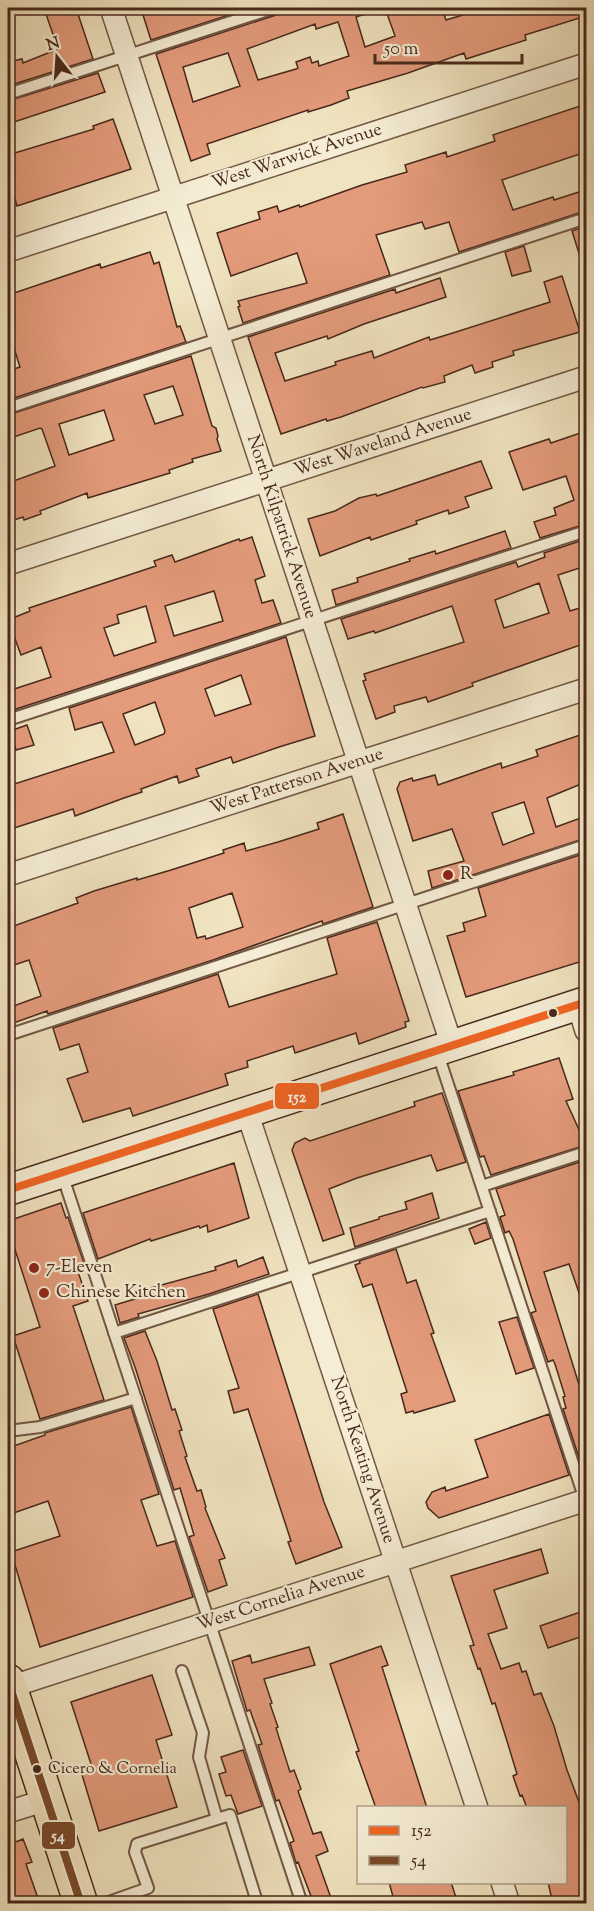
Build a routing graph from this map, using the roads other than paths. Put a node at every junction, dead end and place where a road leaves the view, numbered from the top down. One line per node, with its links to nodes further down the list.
1 (111, 8): 3 (street, North Kilpatrick Avenue)
2 (274, 8): 3 (lane)
3 (127, 56): 5 (lane); 6 (street, North Kilpatrick Avenue)
4 (586, 64): 6 (street, West Warwick Avenue)
5 (8, 94)
6 (173, 197): 8 (street, West Warwick Avenue); 9 (street, North Kilpatrick Avenue)
7 (586, 219): 9 (lane)
8 (8, 251)
9 (219, 339): 11 (lane); 12 (street, North Kilpatrick Avenue)
10 (586, 377): 12 (street, West Waveland Avenue)
11 (8, 408)
12 (266, 481): 14 (street, West Waveland Avenue); 15 (street, North Kilpatrick Avenue)
13 (586, 531): 15 (lane)
14 (8, 564)
15 (312, 621): 17 (lane); 18 (street, North Kilpatrick Avenue)
16 (586, 689): 18 (street, West Patterson Avenue)
17 (8, 720)
18 (358, 762): 20 (street, West Patterson Avenue); 21 (street, North Kilpatrick Avenue)
19 (586, 845): 21 (lane)
20 (8, 876)
21 (405, 905): 23 (lane); 24 (street, North Kilpatrick Avenue)
22 (584, 1012): 24 (main road)
23 (8, 1035)
24 (444, 1048): 25 (main road); 28 (lane)
25 (247, 1112): 27 (main road); 31 (street, North Keating Avenue)
26 (586, 1152): 28 (lane)
27 (61, 1173): 29 (main road); 32 (lane)
28 (482, 1186): 30 (lane)
29 (8, 1190)
30 (490, 1211): 31 (lane); 35 (lane)
31 (300, 1272): 32 (lane); 36 (street, North Keating Avenue)
32 (114, 1333): 33 (lane)
33 (136, 1398): 34 (lane); 37 (lane)
34 (8, 1431)
35 (586, 1501): 36 (street, West Cornelia Avenue)
36 (395, 1561): 37 (street, West Cornelia Avenue); 41 (street, North Keating Avenue)
37 (210, 1622): 39 (street, West Cornelia Avenue); 48 (lane)
38 (182, 1671): 43 (lane)
39 (9, 1684): 40 (main road)
40 (46, 1800): 42 (street); 45 (main road)
41 (476, 1806)
42 (8, 1812)
43 (217, 1819): 46 (lane); 47 (lane)
44 (503, 1884): 49 (street)
45 (81, 1904)
46 (102, 1904)
47 (253, 1904)
48 (302, 1904)
49 (508, 1904)

